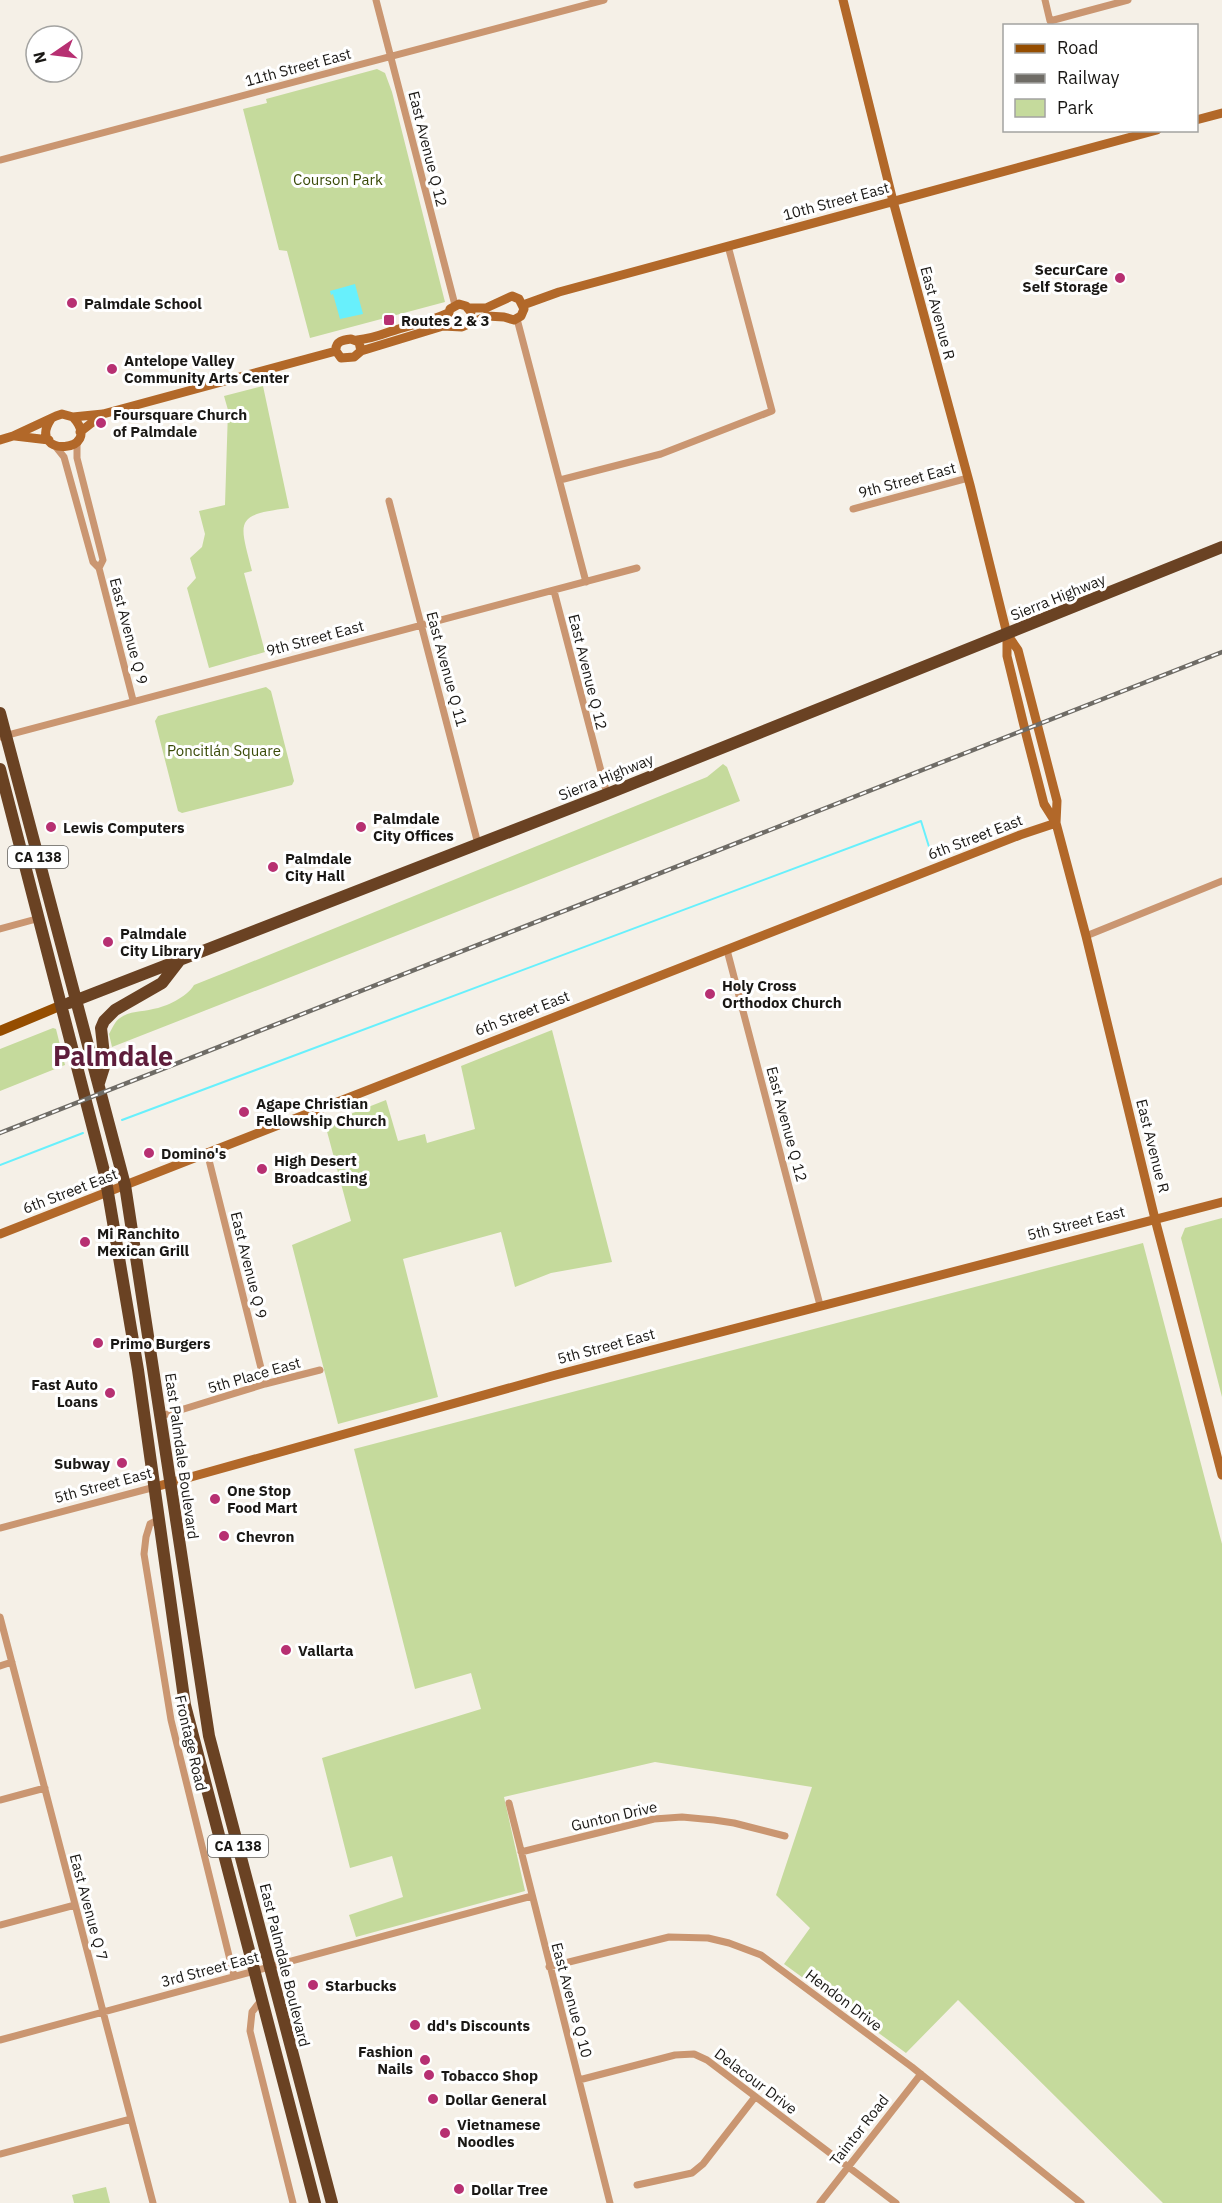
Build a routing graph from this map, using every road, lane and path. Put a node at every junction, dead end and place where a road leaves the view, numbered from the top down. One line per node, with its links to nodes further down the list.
1 (376, 0): 6 (street, East Avenue Q 12)
2 (604, 0): 6 (street, 11th Street East)
3 (843, 0): 11 (street, East Avenue R)
4 (1045, 0): 5 (street)
5 (1128, 0)
6 (391, 57): 10 (street, 11th Street East); 14 (street, East Avenue Q 12)
7 (1222, 113): 8 (street)
8 (1198, 120)
9 (1150, 132): 11 (street, 10th Street East)
10 (0, 160)
11 (893, 201): 12 (street, 10th Street East); 33 (street, East Avenue R)
12 (728, 246): 15 (street, 10th Street East); 34 (street)
13 (502, 302): 15 (street); 16 (street); 18 (street)
14 (455, 304): 16 (street); 17 (street)
15 (524, 305): 19 (street)
16 (469, 308): 20 (street)
17 (448, 313): 21 (street); 22 (street)
18 (504, 316): 19 (street); 20 (street)
19 (517, 319): 34 (street)
20 (468, 323): 21 (street)
21 (454, 326): 24 (street)
22 (357, 340): 23 (street); 24 (street)
23 (336, 351): 24 (street); 25 (street)
24 (361, 351)
25 (103, 414): 26 (street); 29 (street)
26 (73, 417): 27 (street); 29 (street)
27 (51, 419): 28 (street); 31 (street)
28 (13, 436): 30 (street); 31 (street)
29 (79, 436): 32 (street); 38 (street, East Avenue Q 9)
30 (0, 440)
31 (49, 440): 32 (street)
32 (56, 447): 38 (street, East Avenue Q 9)
33 (968, 478): 36 (street, 9th Street East); 43 (street, East Avenue R)
34 (560, 480): 40 (street)
35 (389, 501): 42 (street, East Avenue Q 11)
36 (853, 508)
37 (1222, 547): 43 (highway, Sierra Highway)
38 (99, 568): 44 (street, East Avenue Q 9)
39 (637, 568): 40 (street, 9th Street East)
40 (586, 582): 41 (street, 9th Street East)
41 (554, 591): 42 (street, 9th Street East); 48 (street, East Avenue Q 12)
42 (421, 625): 44 (street, 9th Street East); 50 (street, East Avenue Q 11)
43 (1007, 634): 48 (highway, Sierra Highway); 49 (street, East Avenue R)
44 (133, 700): 46 (street, 9th Street East)
45 (0, 713): 46 (highway, East Palmdale Boulevard / CA 138)
46 (3, 736): 57 (highway, East Palmdale Boulevard / CA 138)
47 (0, 769): 52 (highway, East Palmdale Boulevard / CA 138)
48 (607, 794): 50 (highway, Sierra Highway)
49 (1056, 823): 54 (street, East Avenue R); 55 (street, 6th Street East)
50 (478, 844): 56 (highway, Sierra Highway)
51 (1222, 881): 54 (street)
52 (40, 918): 53 (street); 58 (highway, East Palmdale Boulevard / CA 138)
53 (0, 929)
54 (1086, 936): 65 (street, East Avenue R)
55 (727, 950): 61 (street, 6th Street East); 67 (street, East Avenue Q 12)
56 (180, 961): 57 (highway, Sierra Highway); 60 (highway)
57 (76, 1000): 58 (highway, Sierra Highway); 60 (highway, East Palmdale Boulevard / CA 138)
58 (62, 1005): 59 (main road, Sierra Highway); 63 (highway, East Palmdale Boulevard / CA 138)
59 (0, 1031)
60 (99, 1084): 62 (highway, East Palmdale Boulevard / CA 138)
61 (207, 1152): 62 (street, 6th Street East); 69 (street, East Avenue Q 9)
62 (125, 1185): 63 (street, 6th Street East); 70 (highway, East Palmdale Boulevard / CA 138)
63 (108, 1192): 66 (street, 6th Street East); 73 (highway, East Palmdale Boulevard / CA 138)
64 (1222, 1202): 65 (street, 5th Street East)
65 (1155, 1219): 67 (street, 5th Street East); 71 (street, East Avenue R)
66 (0, 1234)
67 (820, 1305): 72 (street, 5th Street East)
68 (320, 1370): 69 (street, 5th Place East)
69 (265, 1384): 70 (street, 5th Place East)
70 (161, 1416): 72 (highway, East Palmdale Boulevard / CA 138)
71 (1222, 1475)
72 (170, 1483): 73 (street, 5th Street East); 87 (highway, East Palmdale Boulevard / CA 138)
73 (155, 1487): 74 (highway, East Palmdale Boulevard / CA 138); 75 (street, 5th Street East)
74 (160, 1519): 89 (highway, East Palmdale Boulevard / CA 138); 90 (street, Frontage Road)
75 (0, 1528)
76 (0, 1617): 77 (street, East Avenue Q 7)
77 (12, 1662): 78 (street); 79 (street, East Avenue Q 7)
78 (0, 1666)
79 (45, 1788): 80 (street); 85 (street, East Avenue Q 7)
80 (0, 1800)
81 (509, 1803): 83 (street, East Avenue Q 10)
82 (785, 1836): 83 (street, Gunton Drive)
83 (521, 1852): 84 (street, East Avenue Q 10)
84 (532, 1896): 87 (street, 3rd Street East); 88 (street, East Avenue Q 10)
85 (75, 1905): 86 (street); 92 (street, East Avenue Q 7)
86 (0, 1925)
87 (270, 1966): 89 (street, 3rd Street East); 104 (highway, East Palmdale Boulevard / CA 138)
88 (549, 1967): 94 (street, Hendon Drive); 95 (street, East Avenue Q 10)
89 (254, 1970): 90 (street, 3rd Street East); 91 (highway, East Palmdale Boulevard / CA 138)
90 (234, 1976): 92 (street, 3rd Street East)
91 (262, 1998): 102 (street); 103 (highway, East Palmdale Boulevard / CA 138)
92 (103, 2012): 93 (street, 3rd Street East); 97 (street, East Avenue Q 7)
93 (0, 2040)
94 (921, 2074): 99 (street, Taintor Road); 108 (street, Hendon Drive)
95 (579, 2080): 96 (street, Delacour Drive); 105 (street, East Avenue Q 10)
96 (756, 2097): 99 (street, Delacour Drive); 100 (street)
97 (131, 2119): 98 (street); 101 (street, East Avenue Q 7)
98 (0, 2154)
99 (847, 2167): 106 (street, Taintor Road); 107 (street, Delacour Drive)
100 (637, 2185)
101 (153, 2203)
102 (293, 2203)
103 (315, 2203)
104 (332, 2203)
105 (610, 2203)
106 (820, 2203)
107 (896, 2203)
108 (1081, 2203)

